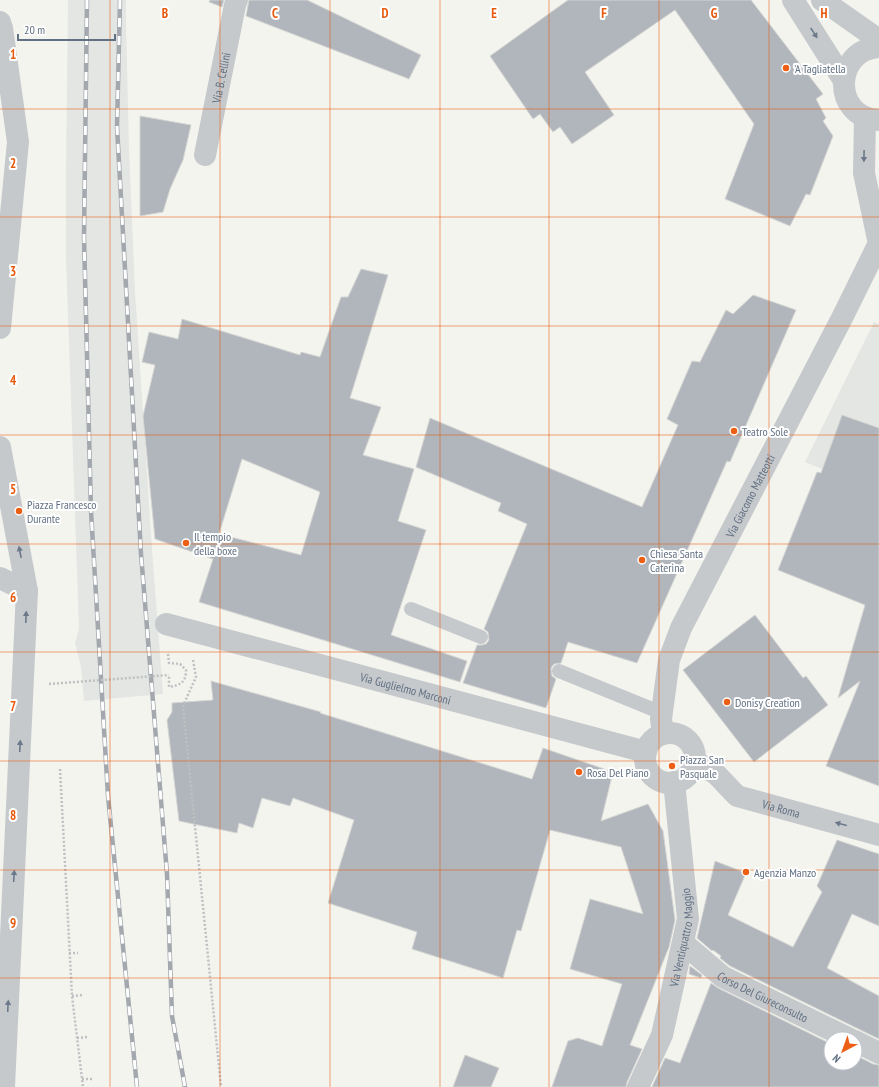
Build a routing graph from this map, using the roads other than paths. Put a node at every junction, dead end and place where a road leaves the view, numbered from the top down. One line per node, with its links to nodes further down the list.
1 (237, 0): 9 (street, Via B. Cellini)
2 (793, 0): 7 (street, one-way to 7)
3 (822, 0): 5 (street)
4 (0, 22): 11 (street)
5 (879, 40)
6 (879, 47): 7 (street)
7 (843, 78): 8 (street)
8 (872, 119): 10 (street, Via Giacomo Matteotti, one-way to 10)
9 (205, 155)
10 (879, 244): 19 (street, Via Giacomo Matteotti)
11 (0, 328)
12 (0, 447): 14 (street, one-way to 12)
13 (0, 578): 14 (street)
14 (27, 591): 28 (street, one-way to 14)
15 (411, 609): 17 (lane)
16 (166, 624): 20 (street, Via Guglielmo Marconi)
17 (480, 637)
18 (558, 671): 19 (lane)
19 (663, 724): 20 (street); 21 (street)
20 (646, 752): 22 (street)
21 (695, 761): 22 (street); 23 (street, Via Roma, one-way to 21)
22 (674, 782): 24 (street, Via Ventiquattro Maggio)
23 (879, 835)
24 (682, 943): 25 (street, Corso Del Giureconsulto); 29 (street, Via Ventiquattro Maggio)
25 (834, 1031)
26 (863, 1045): 27 (street)
27 (879, 1053)
28 (4, 1087)
29 (638, 1087)

